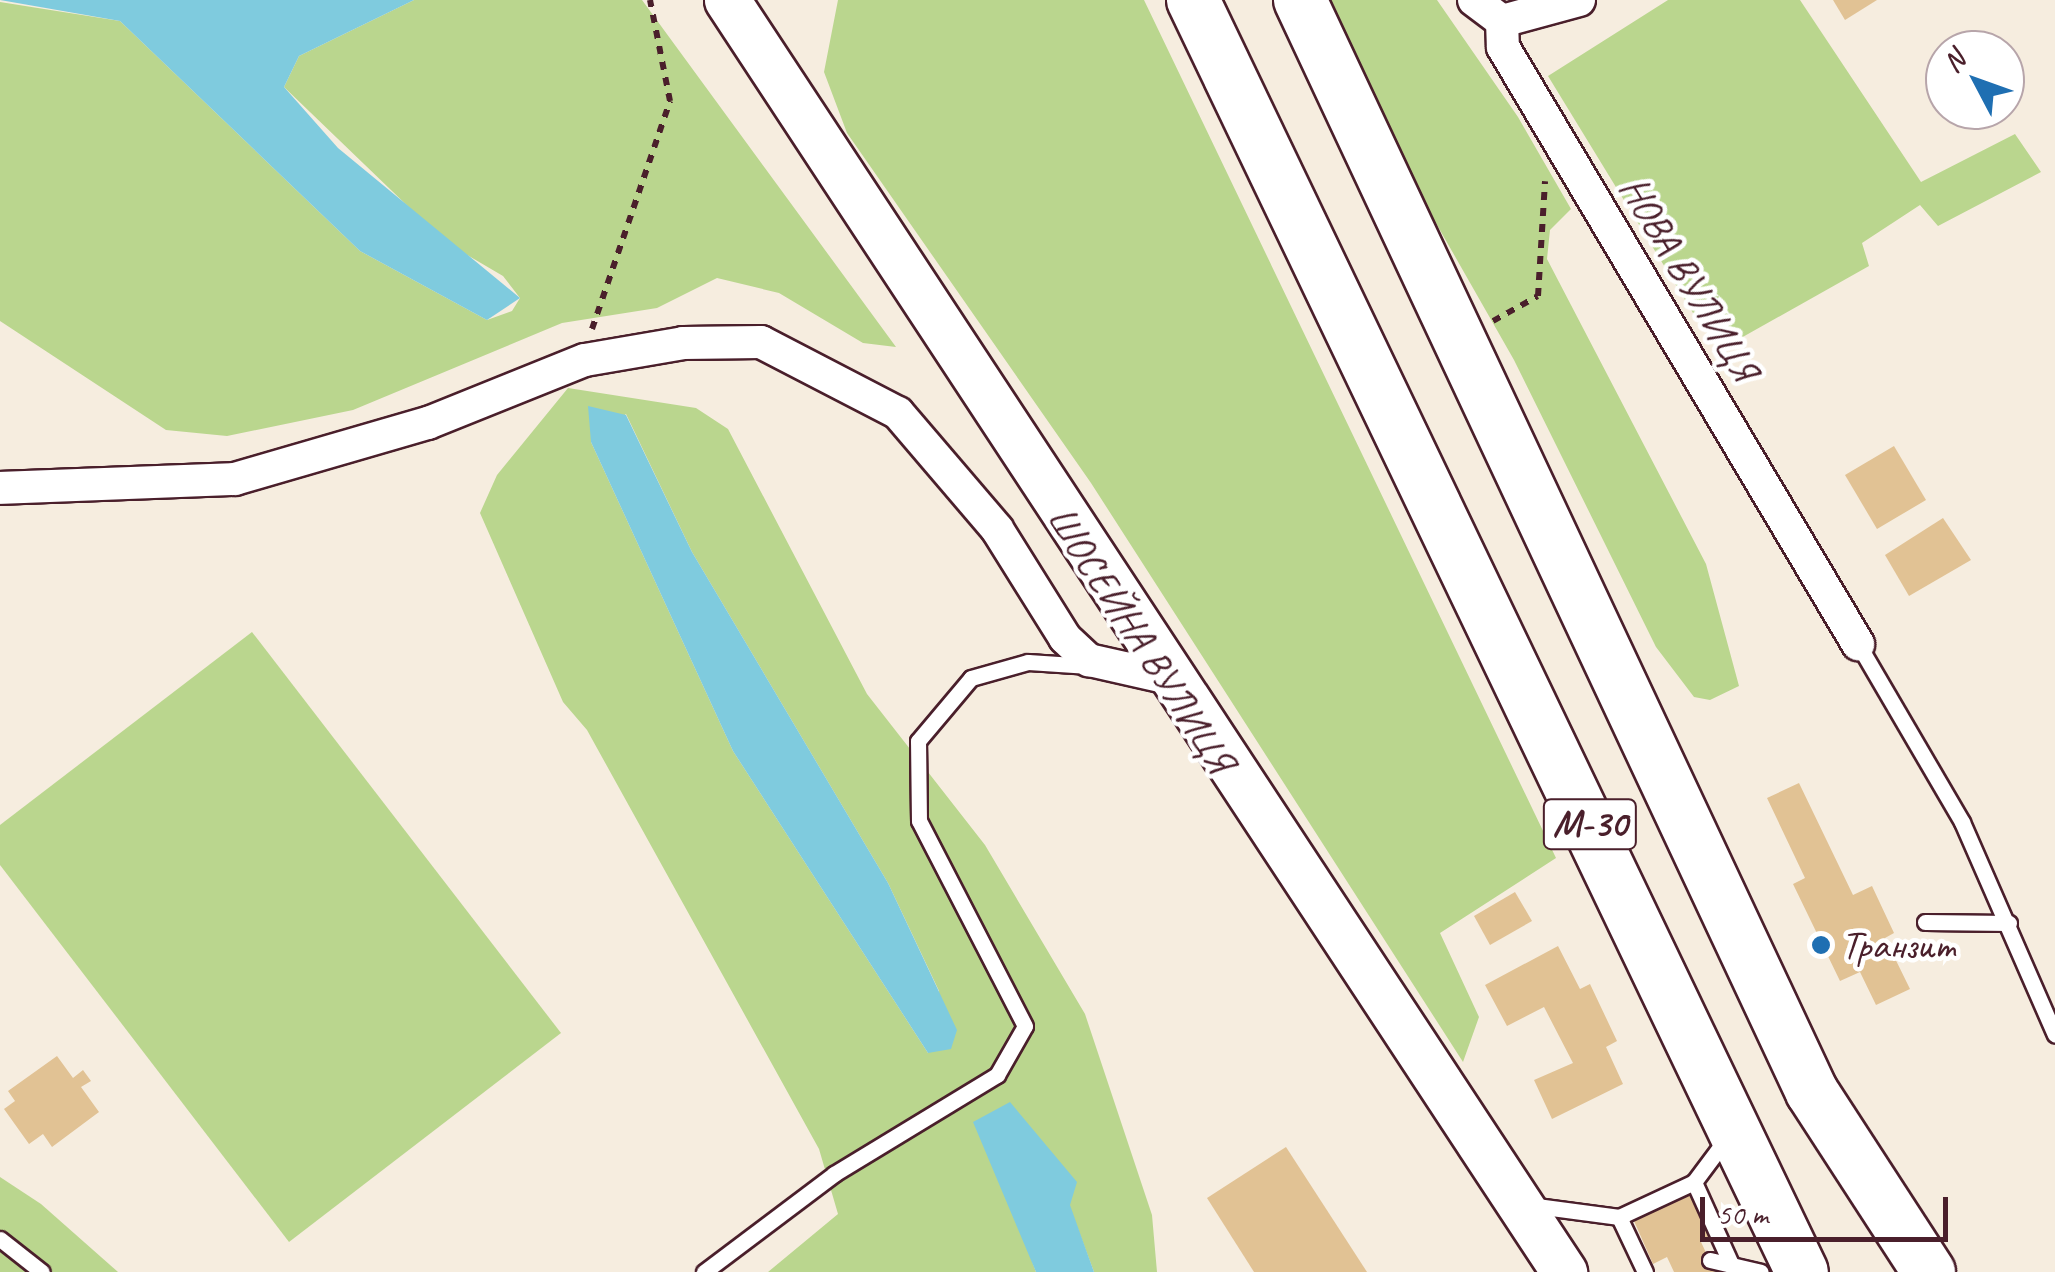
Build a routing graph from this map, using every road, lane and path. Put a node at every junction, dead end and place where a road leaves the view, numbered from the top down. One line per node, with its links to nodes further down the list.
1 (650, 0): 10 (path)
2 (727, 0): 14 (main road, ШОСЕЙНА ВУЛИЦЯ)
3 (1194, 0): 18 (highway, М-30)
4 (1300, 0): 31 (highway, М-30)
5 (1474, 0): 7 (street)
6 (1579, 0): 7 (street)
7 (1502, 21): 8 (street, НОВА ВУЛИЦЯ)
8 (1558, 144): 9 (path); 12 (street, НОВА ВУЛИЦЯ)
9 (1494, 321)
10 (580, 362): 11 (street); 13 (street)
11 (0, 488)
12 (1858, 644): 16 (lane)
13 (1112, 668): 14 (street); 26 (lane)
14 (1164, 677): 20 (main road, ШОСЕЙНА ВУЛИЦЯ)
15 (1926, 922): 16 (lane)
16 (2009, 923): 17 (lane)
17 (2055, 1035)
18 (1734, 1129): 19 (lane); 30 (highway, М-30)
19 (1694, 1182): 21 (lane); 24 (lane)
20 (1520, 1204): 21 (lane); 27 (main road, ШОСЕЙНА ВУЛИЦЯ)
21 (1619, 1217): 28 (lane)
22 (0, 1239): 25 (lane)
23 (1710, 1260): 24 (lane)
24 (1732, 1266): 29 (lane)
25 (42, 1272)
26 (704, 1272)
27 (1564, 1272)
28 (1644, 1272)
29 (1761, 1272)
30 (1802, 1272)
31 (1929, 1272)

